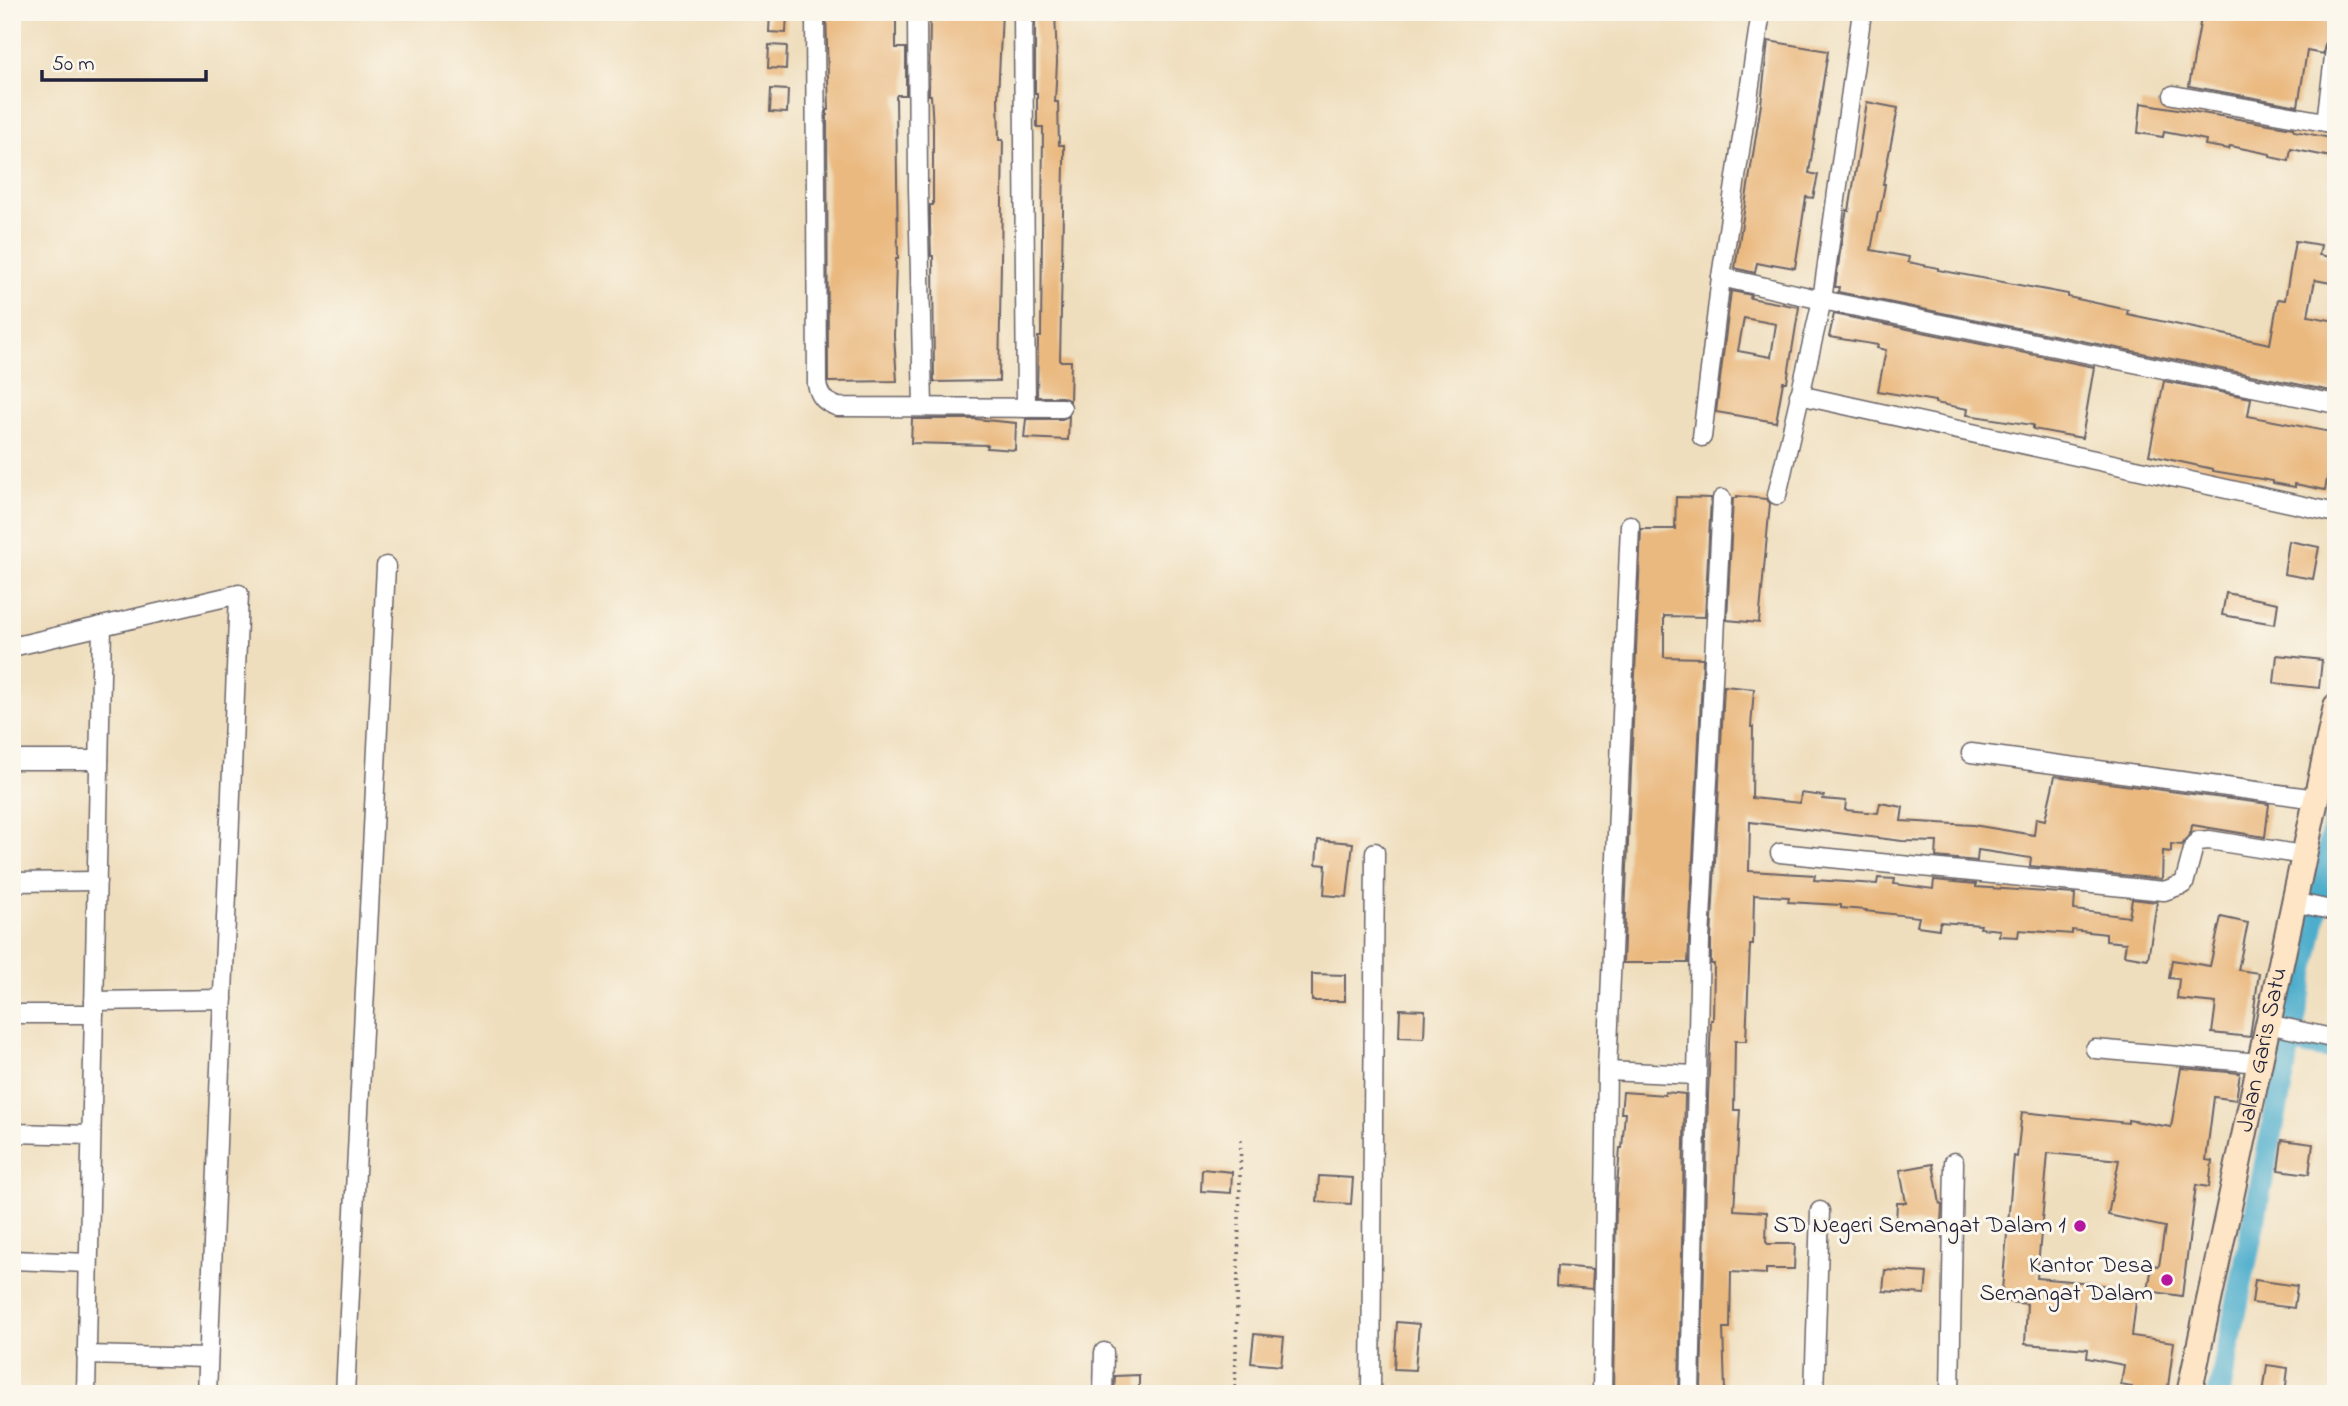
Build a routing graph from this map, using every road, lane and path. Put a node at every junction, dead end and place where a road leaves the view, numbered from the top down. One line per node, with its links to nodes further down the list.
1 (815, 12): 13 (street)
2 (917, 12): 13 (street)
3 (1023, 12): 14 (street)
4 (1760, 12): 9 (street)
5 (1862, 12): 10 (street)
6 (2336, 41): 8 (street)
7 (2174, 95): 8 (street)
8 (2331, 123)
9 (1721, 277): 10 (street); 16 (street)
10 (1822, 300): 11 (street); 12 (street)
11 (1799, 395): 17 (street); 19 (street)
12 (2336, 404)
13 (923, 407): 14 (street)
14 (1026, 408): 15 (street)
15 (1062, 408)
16 (1702, 438)
17 (1777, 495)
18 (1722, 499): 44 (street)
19 (2336, 513)
20 (1630, 526): 43 (street)
21 (386, 566): 57 (street)
22 (102, 626): 23 (street); 27 (street); 36 (street)
23 (12, 647)
24 (2336, 706): 28 (street, Jalan Garis Satu)
25 (1971, 752): 28 (street)
26 (12, 760): 27 (street)
27 (99, 760): 32 (street)
28 (2317, 799): 31 (street, Jalan Garis Satu)
29 (1376, 852): 60 (street)
30 (1780, 853): 31 (street)
31 (2303, 855): 34 (street, Jalan Garis Satu)
32 (97, 881): 33 (street); 37 (street)
33 (12, 882)
34 (2300, 904): 35 (street); 39 (street, Jalan Garis Satu)
35 (2336, 911)
36 (223, 999): 37 (street); 54 (street)
37 (94, 1007): 38 (street); 46 (street)
38 (12, 1014)
39 (2274, 1026): 40 (street); 42 (street, Jalan Garis Satu)
40 (2336, 1039)
41 (2095, 1049): 42 (street)
42 (2260, 1063): 65 (street, Jalan Garis Satu)
43 (1607, 1071): 44 (street); 61 (street)
44 (1696, 1075): 62 (street)
45 (12, 1133): 46 (street)
46 (91, 1135): 51 (street)
47 (1241, 1135): 59 (path)
48 (1954, 1163): 64 (street)
49 (1820, 1211): 63 (street)
50 (12, 1260): 51 (street)
51 (89, 1263): 53 (street)
52 (1104, 1352): 58 (street)
53 (86, 1356): 54 (street); 55 (street)
54 (208, 1359): 56 (street)
55 (86, 1394)
56 (207, 1394)
57 (345, 1394)
58 (1103, 1394)
59 (1236, 1394)
60 (1371, 1394)
61 (1602, 1394)
62 (1690, 1394)
63 (1814, 1394)
64 (1950, 1394)
65 (2189, 1394)

